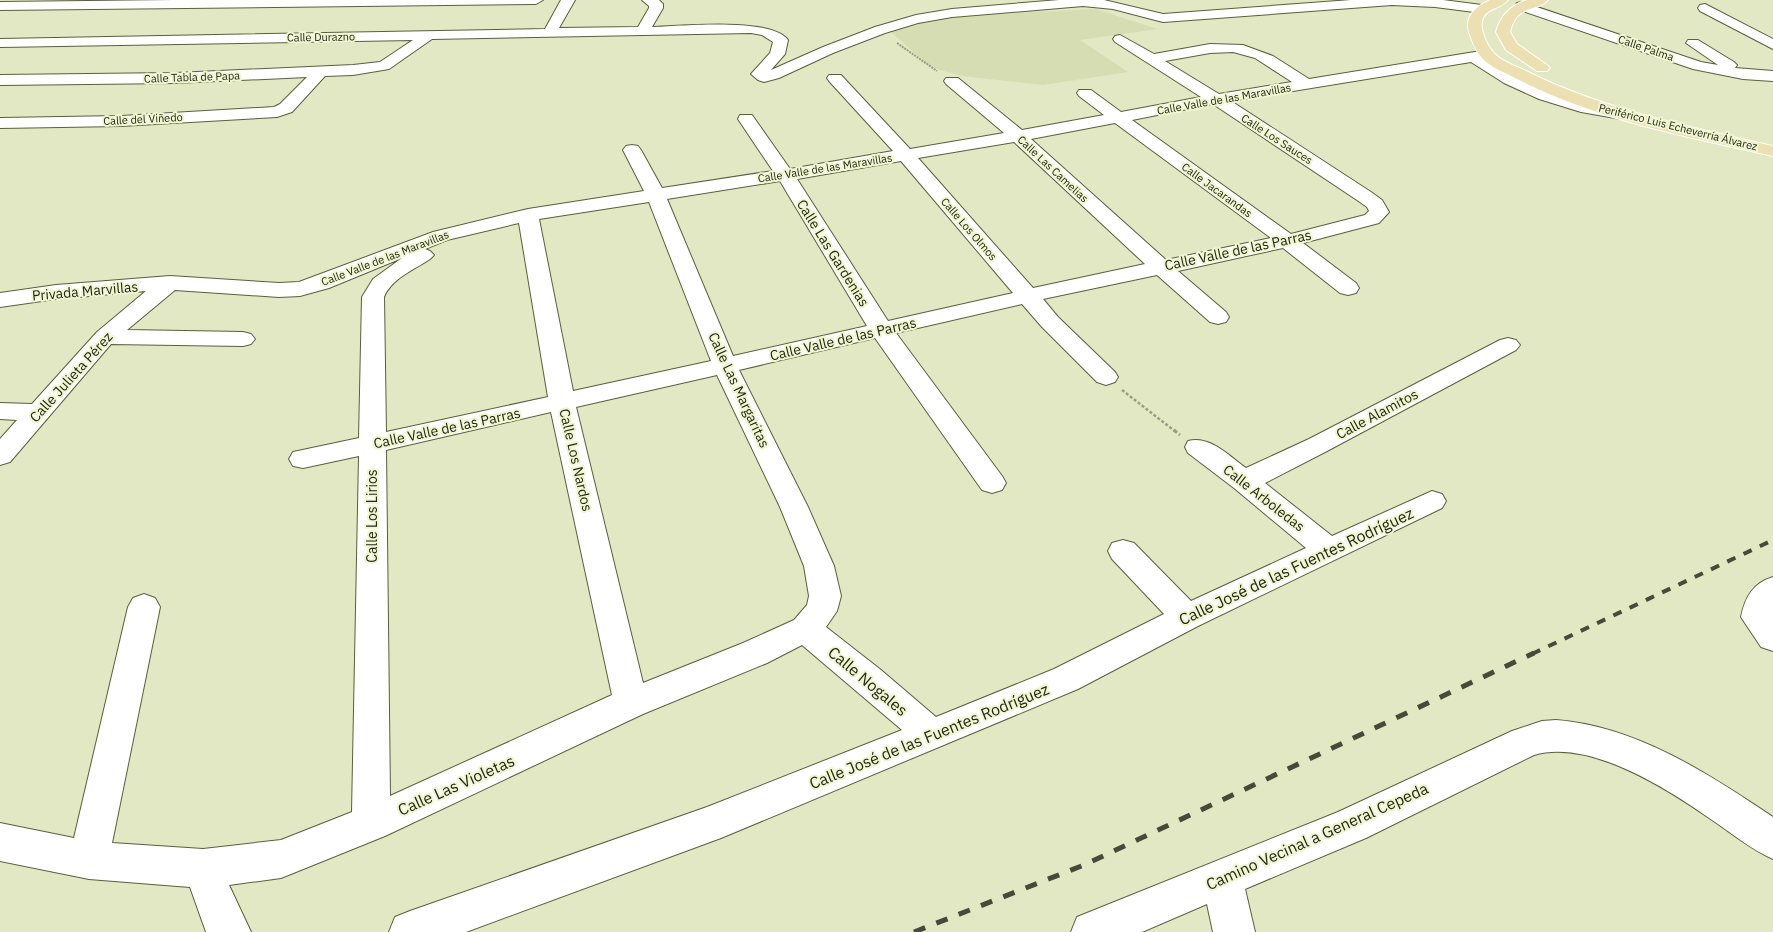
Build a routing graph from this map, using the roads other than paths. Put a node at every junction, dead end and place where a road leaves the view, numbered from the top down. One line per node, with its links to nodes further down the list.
1 (466, 0): 2 (street); 7 (street); 17 (street)
2 (536, 0)
3 (568, 0): 15 (street)
4 (649, 0): 16 (street)
5 (1501, 0): 12 (main road)
6 (1541, 0): 10 (main road, Periférico Luis Echeverría Álvarez)
7 (272, 2): 8 (street); 18 (street)
8 (63, 3): 9 (street); 13 (street)
9 (0, 6)
10 (1522, 6): 24 (main road); 28 (street, Calle Palma); 40 (main road, Periférico Luis Echeverría Álvarez)
11 (1705, 8): 22 (street)
12 (1482, 9): 16 (street, Calle Durazno); 24 (main road)
13 (33, 21)
14 (17, 31): 20 (street)
15 (550, 32): 16 (street, Calle Durazno); 17 (street, Calle Durazno)
16 (642, 32)
17 (428, 36): 18 (street, Calle Durazno); 27 (street, Calle Tabla de Papa)
18 (229, 38): 20 (street, Calle Durazno); 30 (street)
19 (1120, 39): 25 (street, Calle Los Sauces)
20 (0, 42)
21 (1693, 43): 28 (street)
22 (1773, 46)
23 (1396, 55): 26 (street)
24 (1481, 57): 26 (street, Calle Valle de las Maravillas); 39 (street); 40 (main road)
25 (1152, 58): 34 (street); 37 (street, Calle Los Sauces)
26 (1417, 67): 34 (street, Calle Valle de las Maravillas)
27 (320, 72): 30 (street, Calle Tabla de Papa); 43 (street, Calle del Viñedo)
28 (1743, 74): 29 (street, Calle Palma)
29 (1773, 76)
30 (175, 78): 32 (street, Calle Tabla de Papa); 35 (street)
31 (835, 78): 49 (street, Calle Los Olmos)
32 (0, 80)
33 (952, 81): 45 (street, Calle Las Camelias)
34 (1307, 85): 37 (street, Calle Valle de las Maravillas)
35 (160, 90)
36 (1085, 93): 41 (street, Calle Jacarandas)
37 (1216, 99): 41 (street, Calle Valle de las Maravillas); 52 (street, Calle Los Sauces)
38 (144, 103): 43 (street)
39 (1622, 114): 48 (main road, Periférico Luis Echeverría Álvarez)
40 (1660, 115): 46 (main road, Periférico Luis Echeverría Álvarez)
41 (1119, 117): 45 (street, Calle Valle de las Maravillas); 55 (street, Calle Jacarandas)
42 (746, 119): 50 (street, Calle Las Gardenias)
43 (120, 121): 44 (street, Calle del Viñedo)
44 (0, 123)
45 (1018, 136): 49 (street, Calle Valle de las Maravillas); 56 (street, Calle Las Camelias)
46 (1773, 142)
47 (632, 150): 51 (street, Calle Las Margaritas)
48 (1773, 151)
49 (906, 154): 50 (street, Calle Valle de las Maravillas); 59 (street, Calle Los Olmos)
50 (785, 175): 51 (street, Calle Valle de las Maravillas); 62 (street, Calle Las Gardenias)
51 (656, 195): 53 (street, Calle Valle de las Maravillas); 66 (street, Calle Las Margaritas)
52 (1379, 212): 55 (street, Calle Valle de las Parras)
53 (528, 215): 54 (street, Calle Valle de las Maravillas); 68 (street, Calle Los Nardos)
54 (497, 222): 57 (street, Calle Valle de las Maravillas); 71 (street, Calle Los Lirios)
55 (1286, 240): 56 (street, Calle Valle de las Parras); 58 (street, Calle Jacarandas)
56 (1161, 267): 59 (street, Calle Valle de las Parras); 61 (street, Calle Las Camelias)
57 (170, 283): 60 (street, Privada Marvillas); 63 (street, Calle Julieta Pérez)
58 (1348, 288)
59 (1027, 296): 62 (street, Calle Valle de las Parras); 67 (street, Calle Los Olmos)
60 (0, 300)
61 (1218, 316)
62 (882, 331): 66 (street, Calle Valle de las Parras); 76 (street, Calle Las Gardenias)
63 (105, 337): 64 (street); 70 (street, Calle Julieta Pérez)
64 (243, 339)
65 (1508, 345): 75 (street, Calle Alamitos)
66 (725, 366): 68 (street, Calle Valle de las Parras); 83 (street, Calle Las Margaritas)
67 (1106, 377)
68 (562, 403): 71 (street, Calle Valle de las Parras); 85 (street, Calle Los Nardos)
69 (0, 411): 70 (street)
70 (39, 412): 73 (street, Calle Julieta Pérez)
71 (372, 444): 74 (street, Calle Valle de las Parras); 87 (street, Calle Los Lirios)
72 (1198, 447): 75 (street, Calle Arboledas)
73 (0, 456)
74 (303, 459)
75 (1244, 481): 78 (street, Calle Arboledas)
76 (992, 483)
77 (1432, 501): 78 (street, Calle José de las Fuentes Rodríguez)
78 (1330, 550): 82 (street, Calle José de las Fuentes Rodríguez)
79 (1122, 551): 82 (street)
80 (1767, 596): 84 (street)
81 (144, 607): 90 (street)
82 (1187, 617): 86 (street, Calle José de las Fuentes Rodríguez)
83 (805, 629): 85 (street, Calle Las Violetas); 86 (street, Calle Nogales)
84 (1773, 638)
85 (631, 703): 87 (street, Calle Las Violetas)
86 (931, 734): 94 (street, Calle José de las Fuentes Rodríguez)
87 (371, 823): 91 (street, Calle Las Violetas)
88 (1773, 840): 92 (street, Camino Vecinal a General Cepeda)
89 (0, 842): 90 (street)
90 (89, 860): 91 (street, Calle Las Violetas)
91 (203, 869): 93 (street)
92 (1222, 878): 95 (street, Camino Vecinal a General Cepeda); 96 (street)
93 (230, 932)
94 (410, 932)
95 (1092, 932)
96 (1234, 932)

